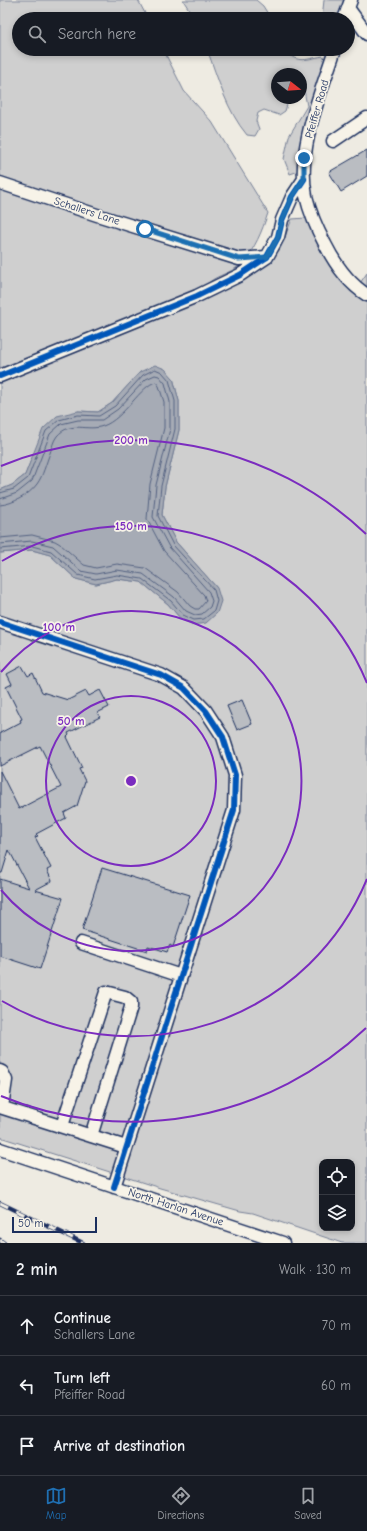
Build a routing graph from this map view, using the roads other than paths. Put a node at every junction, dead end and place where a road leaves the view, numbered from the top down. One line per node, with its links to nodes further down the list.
1 (355, 18): 2 (street)
2 (367, 34)
3 (333, 56): 6 (street, Pfeiffer Road)
4 (367, 118): 5 (street)
5 (333, 141)
6 (304, 179): 8 (street); 9 (street, Pfeiffer Road)
7 (0, 183): 8 (street, Schallers Lane)
8 (267, 257): 10 (street)
9 (367, 295)
10 (0, 376)
11 (0, 622): 13 (street)
12 (81, 943): 13 (street)
13 (181, 976): 18 (street)
14 (0, 1071): 15 (street)
15 (1, 1107): 16 (street)
16 (62, 1126): 17 (street); 17 (street)
17 (91, 1136): 18 (street)
18 (126, 1148): 20 (street)
19 (0, 1149): 20 (street, North Harlan Avenue)
20 (114, 1187): 21 (street, North Harlan Avenue)
21 (283, 1243)

